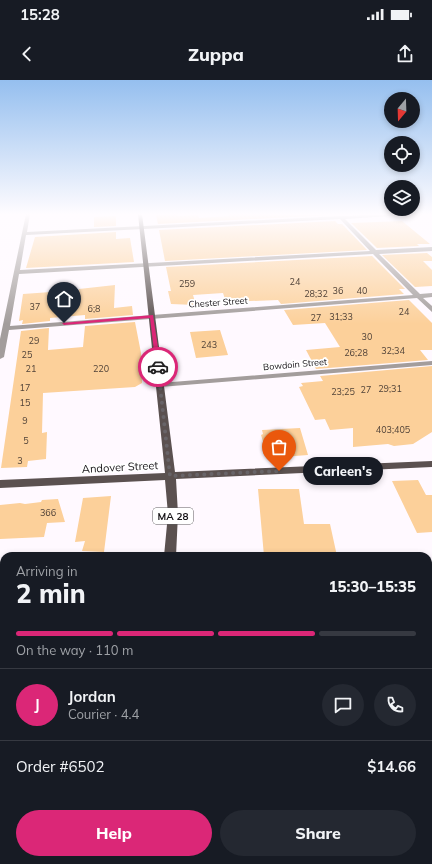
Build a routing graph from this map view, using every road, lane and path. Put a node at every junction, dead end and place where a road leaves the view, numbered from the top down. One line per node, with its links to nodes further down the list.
1 (21, 251): 6 (street)
2 (144, 251): 5 (main road, MA 28)
3 (402, 251): 4 (street)
4 (376, 252): 5 (street); 8 (street)
5 (146, 266): 6 (street); 10 (main road, MA 28)
6 (16, 272): 11 (street)
7 (432, 295): 8 (street, Chester Street)
8 (419, 296): 9 (street); 10 (street, Chester Street)
9 (432, 310)
10 (152, 316): 11 (street, Chester Street); 14 (main road, MA 28)
11 (6, 328): 12 (street)
12 (0, 357)
13 (432, 363): 14 (street, Bowdoin Street)
14 (160, 385): 16 (main road, MA 28)
15 (432, 464): 16 (main road, Andover Street)
16 (170, 476): 17 (main road, Andover Street); 18 (main road, MA 28)
17 (0, 484)
18 (170, 552)

